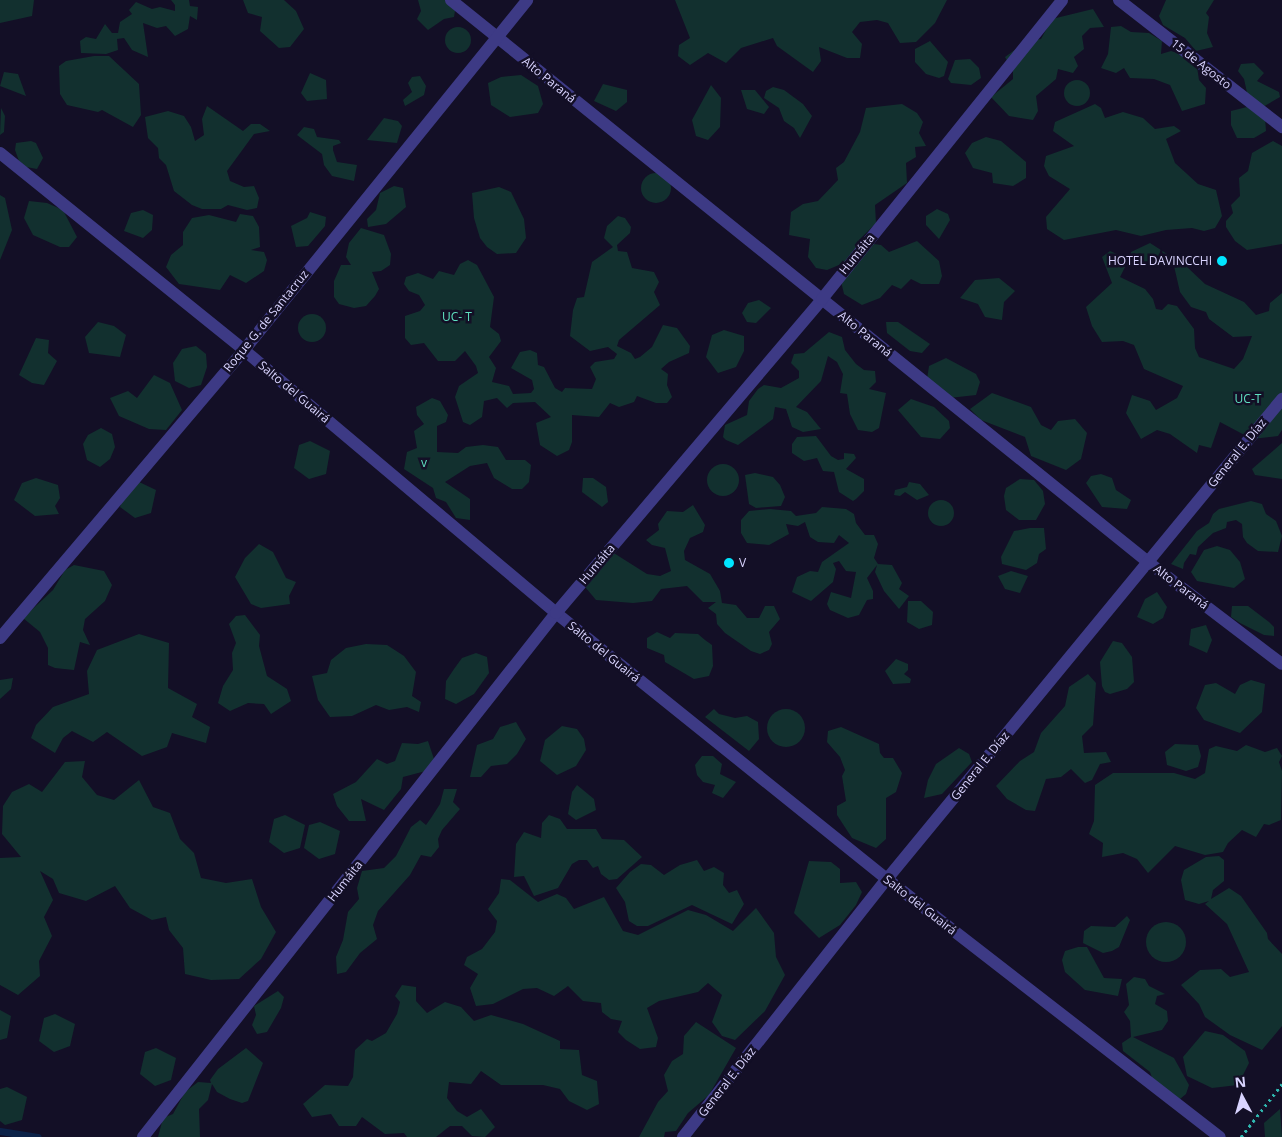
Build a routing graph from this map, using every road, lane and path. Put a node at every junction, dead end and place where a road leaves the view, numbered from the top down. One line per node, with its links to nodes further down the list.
1 (451, 0): 5 (street, Alto Paraná)
2 (527, 0): 5 (street, Roque G. de Santacruz)
3 (1062, 0): 8 (street, Humáita)
4 (1119, 0): 6 (street, 15 de Agosto)
5 (496, 37): 8 (street, Alto Paraná); 9 (street, Roque G. de Santacruz)
6 (1282, 127)
7 (0, 153): 9 (street, Salto del Guairá)
8 (822, 299): 11 (street, Alto Paraná); 12 (street, Humáita)
9 (244, 350): 12 (street, Salto del Guairá); 13 (street, Roque G. de Santacruz)
10 (1282, 399): 11 (street, General E. Díaz)
11 (1148, 562): 14 (street, Alto Paraná); 15 (street, General E. Díaz)
12 (556, 613): 15 (street, Salto del Guairá); 17 (street, Humáita)
13 (0, 638)
14 (1282, 664)
15 (887, 879): 18 (street, General E. Díaz); 19 (street, Salto del Guairá)
16 (1282, 1084): 20 (path)
17 (143, 1137)
18 (683, 1137)
19 (1220, 1137)
20 (1241, 1137)

